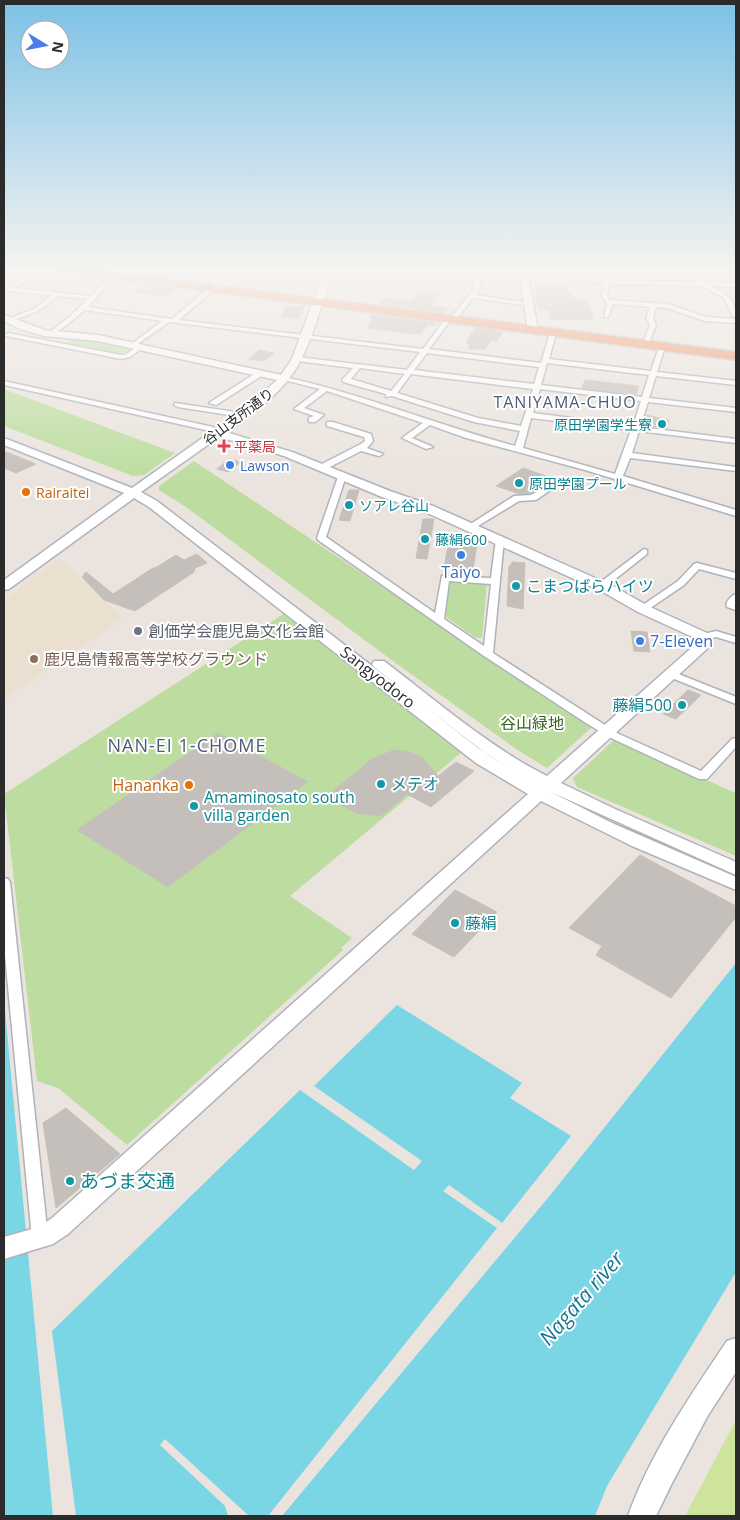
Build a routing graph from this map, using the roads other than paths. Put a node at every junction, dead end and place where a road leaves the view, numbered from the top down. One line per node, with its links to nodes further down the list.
1 (28, 340): 11 (street)
2 (106, 340): 11 (street)
3 (145, 340): 11 (street)
4 (304, 340): 15 (street, 谷山支所通り)
5 (336, 340): 13 (street)
6 (433, 340): 13 (street)
7 (550, 340): 16 (street)
8 (610, 340): 10 (highway)
9 (648, 340): 10 (street)
10 (646, 345): 12 (highway)
11 (136, 347): 20 (street)
12 (662, 347): 14 (highway); 19 (street)
13 (424, 351): 16 (street); 18 (street)
14 (736, 356)
15 (297, 358): 17 (street); 21 (street, 谷山支所通り)
16 (543, 363): 19 (street); 25 (street)
17 (358, 366): 18 (street); 26 (street)
18 (408, 372): 25 (street); 26 (street)
19 (653, 374): 23 (street); 27 (street)
20 (259, 375): 21 (street); 28 (street)
21 (284, 379): 24 (street); 32 (street, 谷山支所通り)
22 (4, 383): 40 (street)
23 (736, 383)
24 (326, 388): 29 (street); 34 (street)
25 (537, 388): 27 (street); 33 (street)
26 (390, 397): 29 (street); 37 (street)
27 (645, 400): 31 (street); 38 (street)
28 (213, 403)
29 (374, 403): 35 (street)
30 (178, 405): 32 (street)
31 (736, 410)
32 (242, 415): 40 (street, 谷山支所通り)
33 (528, 416): 37 (street); 38 (street)
34 (312, 420)
35 (430, 422): 43 (street); 45 (street)
36 (330, 424): 44 (street)
37 (524, 429): 45 (street)
38 (635, 429): 42 (street); 47 (street)
39 (4, 433): 53 (street, Sangyodoro)
40 (218, 433): 48 (street); 53 (street, 谷山支所通り)
41 (4, 441): 53 (street, Sangyodoro)
42 (736, 441)
43 (429, 447)
44 (360, 448): 46 (street); 48 (street)
45 (518, 450): 51 (street)
46 (379, 454)
47 (627, 454): 49 (street); 51 (street)
48 (321, 468): 50 (street)
49 (736, 469)
50 (342, 476): 55 (street); 65 (street)
51 (618, 477): 54 (street)
52 (551, 487): 55 (street)
53 (138, 490): 60 (street, 谷山支所通り); 73 (main road, Sangyodoro)
54 (736, 514)
55 (470, 527): 56 (street)
56 (500, 539): 59 (street); 61 (street)
57 (644, 552): 61 (street)
58 (736, 576): 64 (street)
59 (494, 581): 65 (street); 68 (street)
60 (4, 586)
61 (601, 586): 64 (street)
62 (736, 597): 63 (street)
63 (736, 607)
64 (643, 609): 66 (street)
65 (439, 620): 68 (street)
66 (704, 636): 67 (street); 69 (street)
67 (736, 640)
68 (488, 654): 71 (street)
69 (671, 674): 70 (street); 71 (street)
70 (736, 701)
71 (606, 731): 72 (street); 73 (street)
72 (736, 741)
73 (543, 789): 74 (street, Sangyodoro); 76 (street, Sangyodoro); 77 (street)
74 (736, 869)
75 (4, 882): 77 (street)
76 (736, 884)
77 (37, 1239): 78 (main road)
78 (4, 1248)
79 (735, 1355): 80 (street)
80 (642, 1516)

